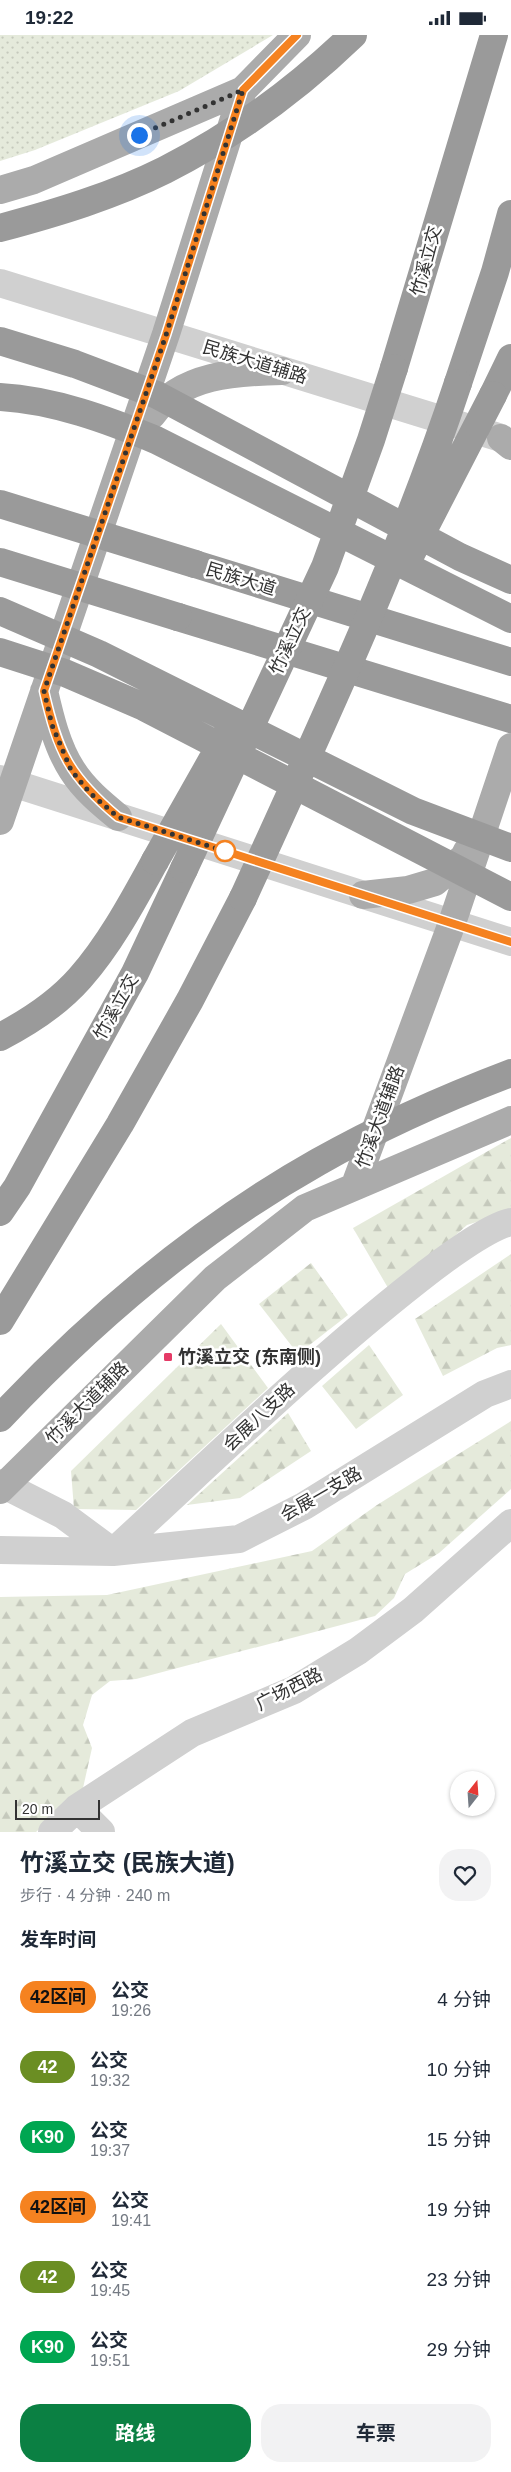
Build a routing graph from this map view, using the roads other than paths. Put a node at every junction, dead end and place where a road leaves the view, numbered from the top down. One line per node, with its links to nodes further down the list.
1 (297, 35): 4 (main road)
2 (353, 35): 7 (highway, bridge)
3 (494, 35): 17 (highway, 竹溪立交, bridge)
4 (243, 90): 5 (main road); 9 (main road)
5 (0, 190)
6 (511, 214): 25 (highway, bridge)
7 (0, 228)
8 (0, 283): 9 (street, 民族大道辅路)
9 (166, 335): 12 (street, 民族大道辅路); 15 (main road)
10 (0, 341): 19 (highway, bridge)
11 (511, 357): 25 (highway, bridge)
12 (282, 371): 14 (street, 民族大道辅路); 15 (main road)
13 (0, 397): 21 (highway, bridge)
14 (508, 442)
15 (127, 447): 24 (main road)
16 (0, 504): 23 (highway, 民族大道, bridge)
17 (329, 553): 37 (highway, bridge); 41 (highway, 竹溪立交, bridge)
18 (0, 562): 26 (highway, bridge)
19 (511, 580)
20 (0, 611): 32 (highway, bridge)
21 (511, 619)
22 (0, 652): 34 (highway, bridge)
23 (511, 662)
24 (44, 691): 28 (main road); 30 (main road)
25 (329, 710): 43 (highway, bridge)
26 (511, 719)
27 (511, 747): 29 (main road, 竹溪大道辅路)
28 (6, 781): 30 (street); 31 (main road)
29 (491, 807): 33 (main road); 35 (main road, 竹溪大道辅路)
30 (118, 817): 33 (street)
31 (0, 821)
32 (511, 848)
33 (363, 895): 35 (street)
34 (511, 897)
35 (452, 923): 36 (street); 40 (main road, 竹溪大道辅路)
36 (511, 942)
37 (0, 1037)
38 (511, 1073): 45 (highway, bridge)
39 (511, 1120): 40 (main road)
40 (355, 1185): 46 (main road, 竹溪大道辅路)
41 (0, 1212)
42 (511, 1222): 49 (street, 会展八支路)
43 (0, 1321)
44 (511, 1384): 49 (street, 会展一支路)
45 (0, 1418)
46 (1, 1486): 49 (street)
47 (511, 1523): 50 (street, 广场西路)
48 (0, 1551): 49 (street, 会展一支路)
49 (113, 1552)
50 (77, 1808): 51 (street, 广场西路); 52 (street)
51 (52, 1832)
52 (101, 1832)

